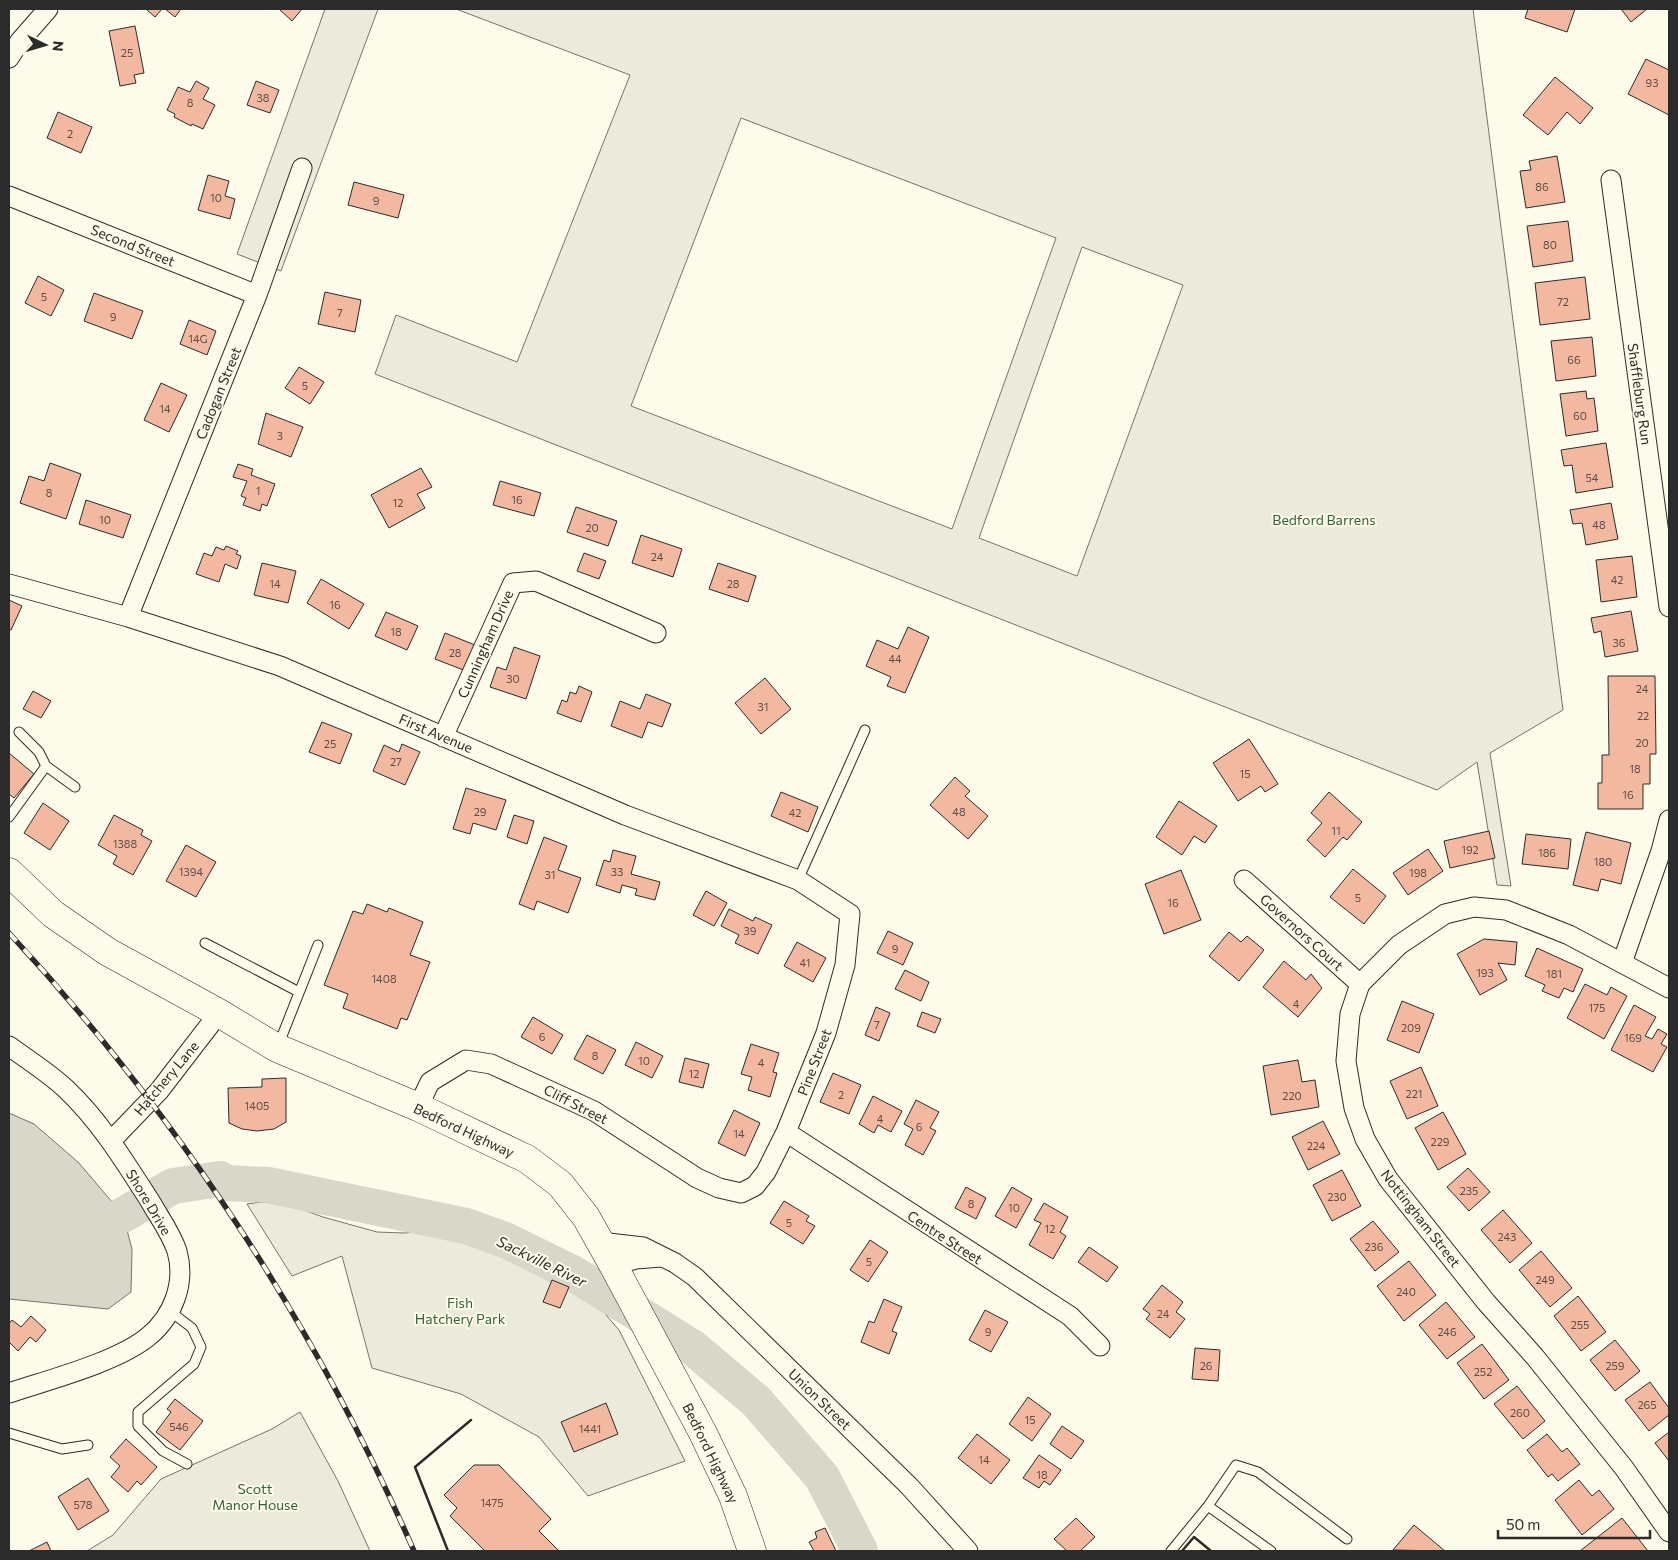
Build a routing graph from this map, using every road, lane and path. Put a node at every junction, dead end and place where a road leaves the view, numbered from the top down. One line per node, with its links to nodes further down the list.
1 (48, 9): 2 (street)
2 (14, 36): 3 (street)
3 (9, 58)
4 (302, 168): 7 (street, Cadogan Street)
5 (1611, 180): 9 (street, Shaffleburg Run)
6 (9, 196): 7 (street, Second Street)
7 (257, 295): 10 (street, Cadogan Street)
8 (9, 584): 10 (street, First Avenue)
9 (1669, 607)
10 (128, 617): 14 (street, First Avenue)
11 (656, 633): 14 (street, Cunningham Drive)
12 (865, 730): 20 (lane)
13 (19, 732): 15 (lane)
14 (444, 737): 20 (street, First Avenue)
15 (46, 766): 16 (lane); 17 (lane)
16 (75, 787)
17 (9, 817)
18 (1669, 820): 25 (street)
19 (9, 872): 29 (main road, Bedford Highway)
20 (798, 880): 22 (street, First Avenue)
21 (1244, 880): 26 (street, Governors Court)
22 (850, 914): 33 (street, Pine Street)
23 (205, 943): 28 (lane)
24 (318, 945): 28 (lane)
25 (1622, 963): 26 (street, Nottingham Street); 27 (street, Nottingham Street)
26 (1360, 984): 45 (street, Nottingham Street)
27 (1669, 988)
28 (299, 992): 31 (lane)
29 (219, 1013): 31 (main road, Bedford Highway); 34 (street, Hatchery Lane)
30 (9, 1046): 34 (street, Shore Drive)
31 (276, 1048): 32 (main road, Bedford Highway)
32 (418, 1107): 35 (street, Cliff Street); 36 (main road, Bedford Highway)
33 (786, 1132): 35 (street, Pine Street); 39 (street, Centre Street)
34 (111, 1141): 38 (street, Shore Drive)
35 (741, 1193)
36 (607, 1253): 37 (street); 37 (street, Union Street); 47 (main road, Bedford Highway)
37 (663, 1257): 48 (street, Union Street)
38 (171, 1312): 40 (street, Shore Drive); 43 (lane)
39 (1100, 1346)
40 (9, 1393)
41 (9, 1433): 42 (lane)
42 (88, 1445)
43 (187, 1464)
44 (1208, 1506): 46 (lane); 49 (lane); 50 (lane)
45 (1669, 1532)
46 (1347, 1539)
47 (752, 1551)
48 (968, 1551)
49 (1171, 1551)
50 (1271, 1551)

